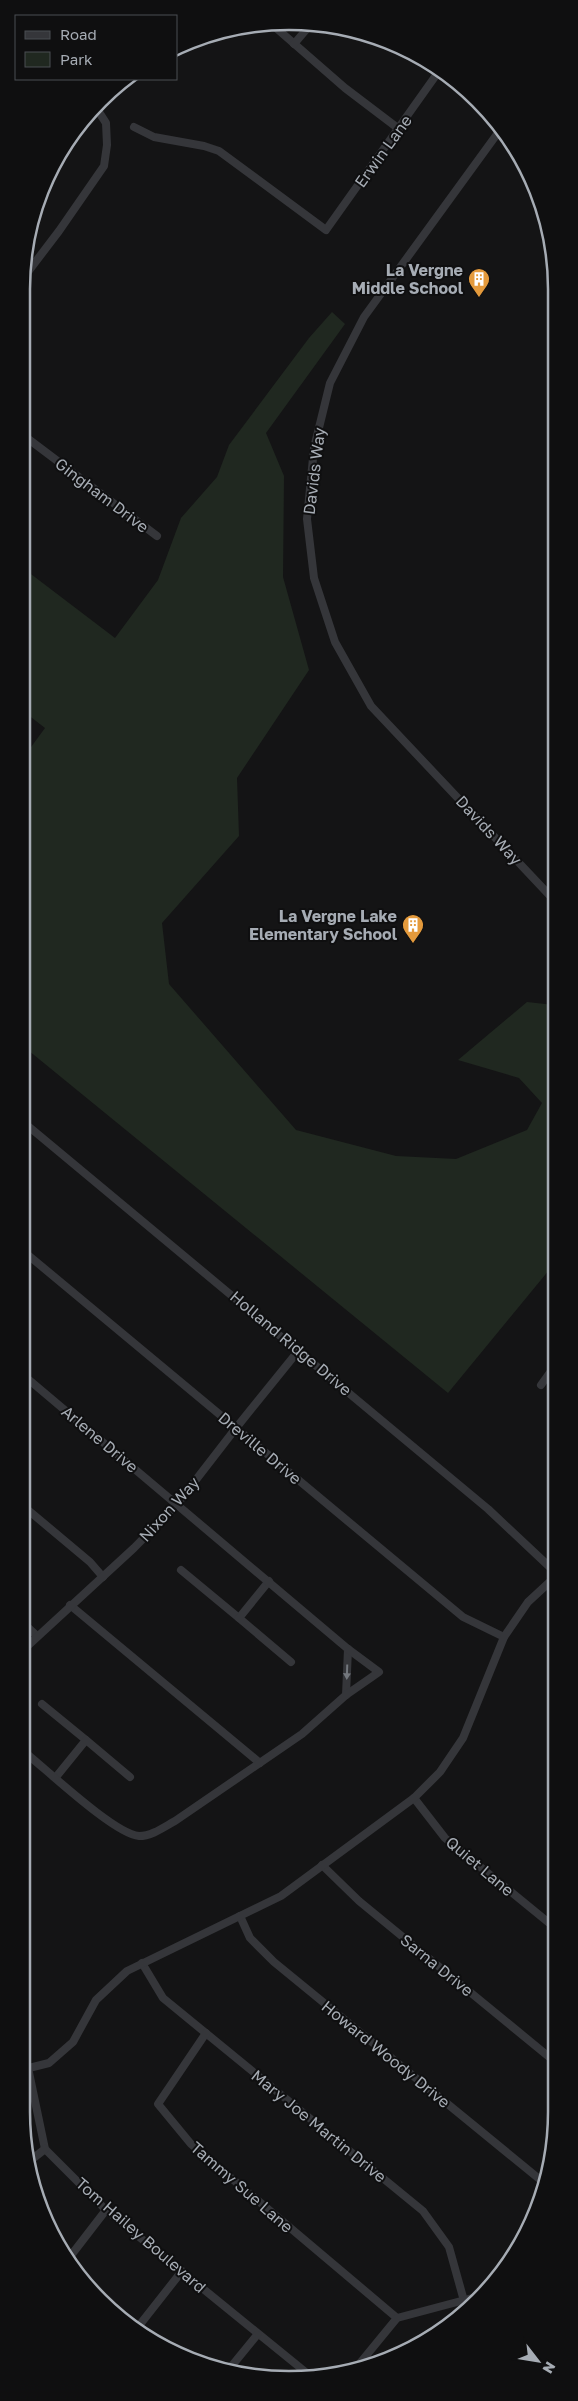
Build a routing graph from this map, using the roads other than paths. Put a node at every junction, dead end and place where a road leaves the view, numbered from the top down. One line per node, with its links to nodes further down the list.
1 (280, 31): 3 (street)
2 (305, 31): 3 (street)
3 (294, 44): 7 (street)
4 (436, 76): 7 (street, Erwin Lane)
5 (100, 112): 9 (street)
6 (134, 127): 7 (street, Erwin Lane)
7 (398, 129)
8 (497, 135): 12 (street, Davids Way)
9 (31, 267)
10 (30, 440): 11 (street, Gingham Drive)
11 (157, 536)
12 (548, 894)
13 (30, 1127): 15 (street, Holland Ridge Drive)
14 (30, 1257): 19 (street, Dreville Drive)
15 (299, 1350): 19 (street, Nixon Way); 22 (street, Holland Ridge Drive)
16 (548, 1375): 18 (street)
17 (30, 1381): 20 (street, Arlene Drive)
18 (541, 1385)
19 (236, 1428): 20 (street, Nixon Way); 31 (street, Dreville Drive)
20 (178, 1504): 24 (street, Nixon Way); 25 (street, Arlene Drive)
21 (30, 1512): 24 (street)
22 (548, 1565)
23 (181, 1570): 28 (street)
24 (103, 1577): 27 (street, Nixon Way)
25 (270, 1581): 28 (street); 33 (street, Arlene Drive)
26 (548, 1584): 31 (street)
27 (70, 1605): 30 (street, Nixon Way); 39 (street)
28 (239, 1618): 34 (street)
29 (30, 1629): 30 (street)
30 (37, 1636): 32 (street, Nixon Way)
31 (504, 1637): 42 (street)
32 (30, 1643)
33 (348, 1648): 35 (street, one-way to 35); 35 (street, Arlene Drive)
34 (291, 1662)
35 (346, 1695): 39 (street)
36 (42, 1704): 37 (street)
37 (86, 1740): 40 (street); 41 (street)
38 (30, 1756): 40 (street)
39 (260, 1763): 40 (street)
40 (56, 1777)
41 (130, 1777)
42 (414, 1798): 43 (street); 45 (street, Quiet Lane)
43 (322, 1865): 44 (street); 48 (street, Sarna Drive)
44 (240, 1916): 46 (street); 53 (street, Howard Woody Drive)
45 (548, 1922)
46 (142, 1964): 47 (street, Mary Joe Martin Drive); 49 (street)
47 (206, 2033): 57 (street, Mary Joe Martin Drive); 59 (street, Tammy Sue Lane)
48 (548, 2056)
49 (30, 2068)
50 (30, 2089): 51 (street)
51 (45, 2149): 52 (street); 54 (street, Tom Hailey Boulevard)
52 (34, 2158)
53 (539, 2179)
54 (106, 2210): 55 (street); 56 (street, Tom Hailey Boulevard)
55 (72, 2254)
56 (182, 2271): 60 (street); 61 (street, Tom Hailey Boulevard)
57 (465, 2302)
58 (462, 2305): 59 (street)
59 (397, 2318): 62 (street)
60 (141, 2324)
61 (257, 2335): 63 (street); 64 (street, Tom Hailey Boulevard)
62 (363, 2360)
63 (233, 2365)
64 (303, 2370)

